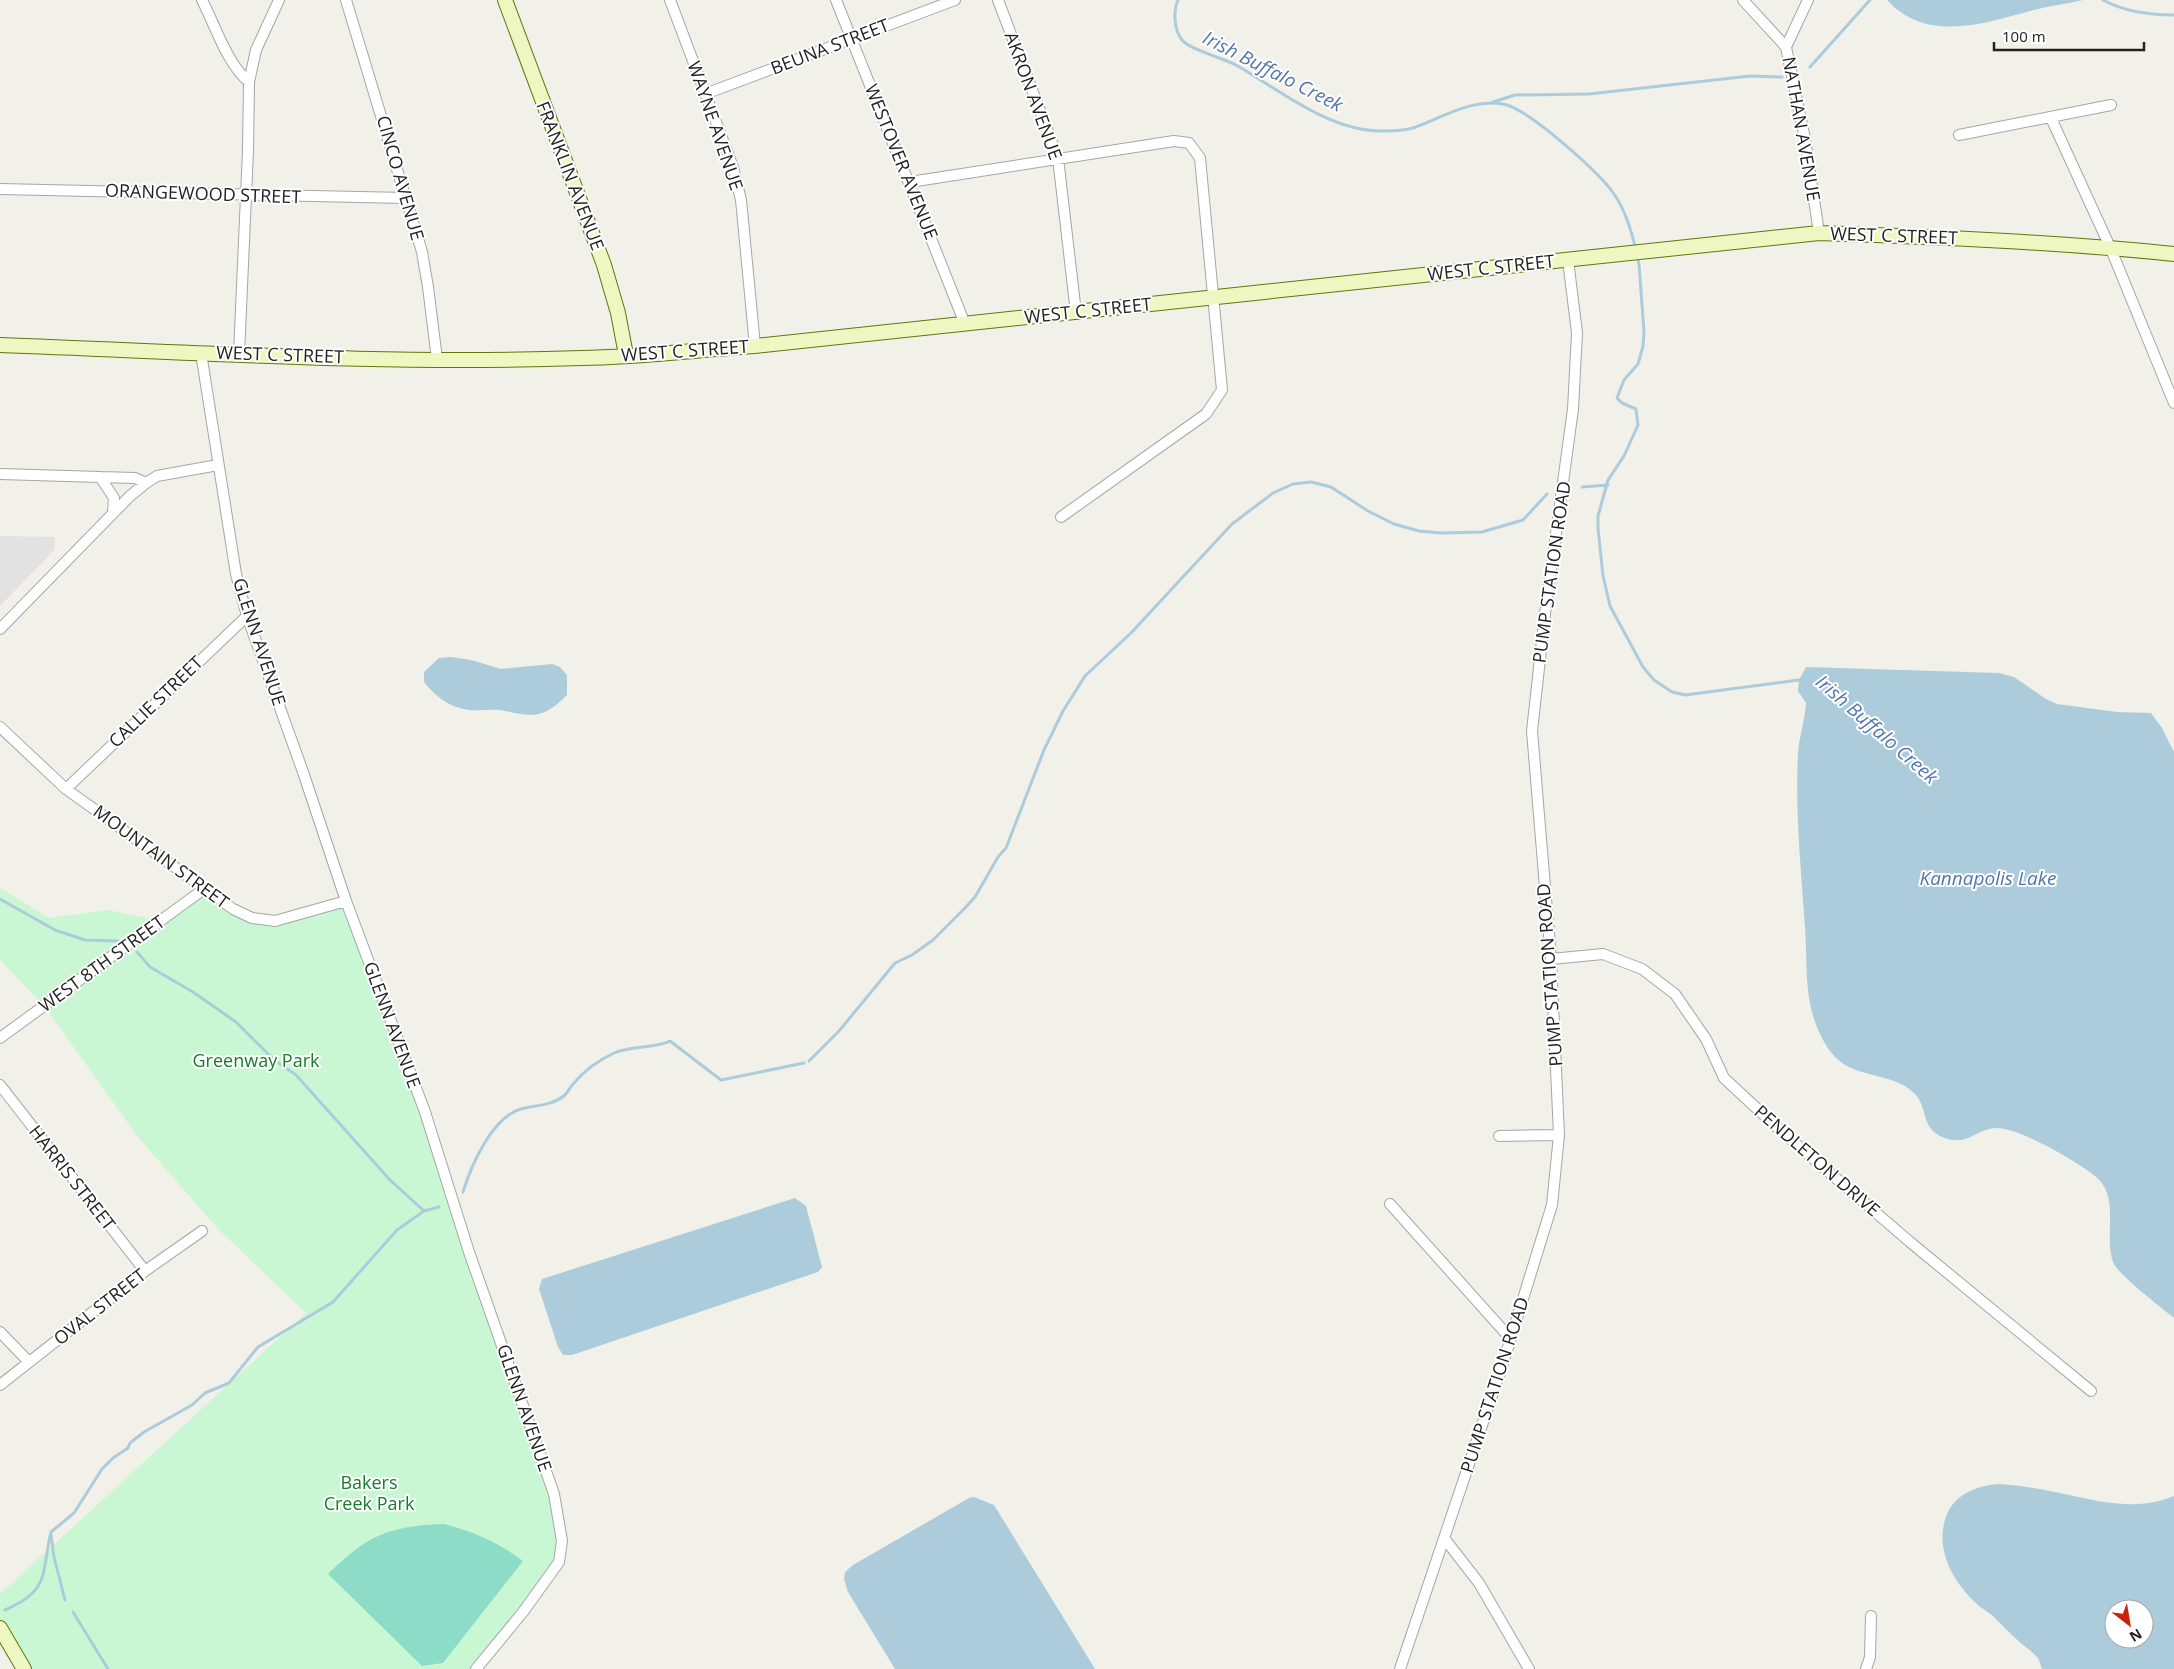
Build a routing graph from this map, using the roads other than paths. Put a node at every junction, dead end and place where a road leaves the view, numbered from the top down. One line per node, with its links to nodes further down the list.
1 (202, 0): 13 (street)
2 (279, 0): 13 (street)
3 (346, 0): 22 (street, CINCO AVENUE)
4 (505, 0): 34 (main road, FRANKLIN AVENUE)
5 (670, 0): 14 (street, WAYNE AVENUE)
6 (836, 0): 11 (street, WESTOVER AVENUE)
7 (954, 0): 11 (street, BEUNA STREET)
8 (998, 0): 18 (street, AKRON AVENUE)
9 (1743, 0): 12 (street)
10 (1808, 0): 12 (street, NATHAN AVENUE)
11 (851, 39): 14 (street, BEUNA STREET); 19 (street, WESTOVER AVENUE)
12 (1786, 48): 23 (street, NATHAN AVENUE)
13 (249, 82): 21 (street)
14 (705, 94): 31 (street, WAYNE AVENUE)
15 (2111, 105): 16 (street)
16 (2051, 118): 17 (street); 24 (street)
17 (1959, 135)
18 (1058, 158): 19 (street); 27 (street); 28 (street, AKRON AVENUE)
19 (910, 182): 29 (street, WESTOVER AVENUE)
20 (0, 189): 21 (street, ORANGEWOOD STREET)
21 (246, 196): 22 (street, ORANGEWOOD STREET); 33 (street)
22 (406, 198): 35 (street, CINCO AVENUE)
23 (1820, 233): 24 (main road, WEST C STREET); 26 (main road, WEST C STREET)
24 (2110, 247): 25 (main road, WEST C STREET); 36 (street)
25 (2174, 254)
26 (1568, 260): 27 (main road, WEST C STREET); 49 (street, PUMP STATION ROAD)
27 (1212, 296): 28 (main road, WEST C STREET); 42 (street)
28 (1076, 313): 29 (main road, WEST C STREET)
29 (965, 324): 31 (main road, WEST C STREET)
30 (0, 345): 32 (main road, WEST C STREET)
31 (755, 346): 34 (main road, WEST C STREET)
32 (200, 353): 33 (main road, WEST C STREET); 37 (street, GLENN AVENUE)
33 (239, 354): 35 (main road, WEST C STREET)
34 (626, 355): 35 (main road, WEST C STREET)
35 (437, 359)
36 (2174, 404)
37 (218, 465): 40 (street); 43 (street, GLENN AVENUE)
38 (0, 474): 39 (street)
39 (100, 477): 40 (street); 41 (street)
40 (146, 483): 41 (street)
41 (113, 513): 44 (street)
42 (1061, 517)
43 (247, 616): 46 (street, CALLIE STREET); 48 (street, GLENN AVENUE)
44 (0, 629)
45 (0, 727): 46 (street, MOUNTAIN STREET)
46 (66, 789): 47 (street, MOUNTAIN STREET)
47 (204, 889): 48 (street, MOUNTAIN STREET); 50 (street, WEST 8TH STREET)
48 (346, 901): 66 (street, GLENN AVENUE)
49 (1551, 959): 52 (street, PUMP STATION ROAD); 61 (street, PENDLETON DRIVE)
50 (0, 1038)
51 (0, 1085): 56 (street, HARRIS STREET)
52 (1560, 1135): 53 (street); 58 (street, PUMP STATION ROAD)
53 (1499, 1136)
54 (1390, 1204): 58 (street)
55 (202, 1231): 56 (street, OVAL STREET)
56 (145, 1271): 59 (street, OVAL STREET)
57 (0, 1332): 59 (street)
58 (1510, 1338): 62 (street, PUMP STATION ROAD)
59 (29, 1362): 60 (street, OVAL STREET)
60 (0, 1385)
61 (2091, 1391)
62 (1444, 1538): 67 (street, PUMP STATION ROAD); 68 (street)
63 (1871, 1616): 69 (street)
64 (0, 1628): 65 (main road)
65 (24, 1669)
66 (476, 1669)
67 (1400, 1669)
68 (1529, 1669)
69 (1866, 1669)

